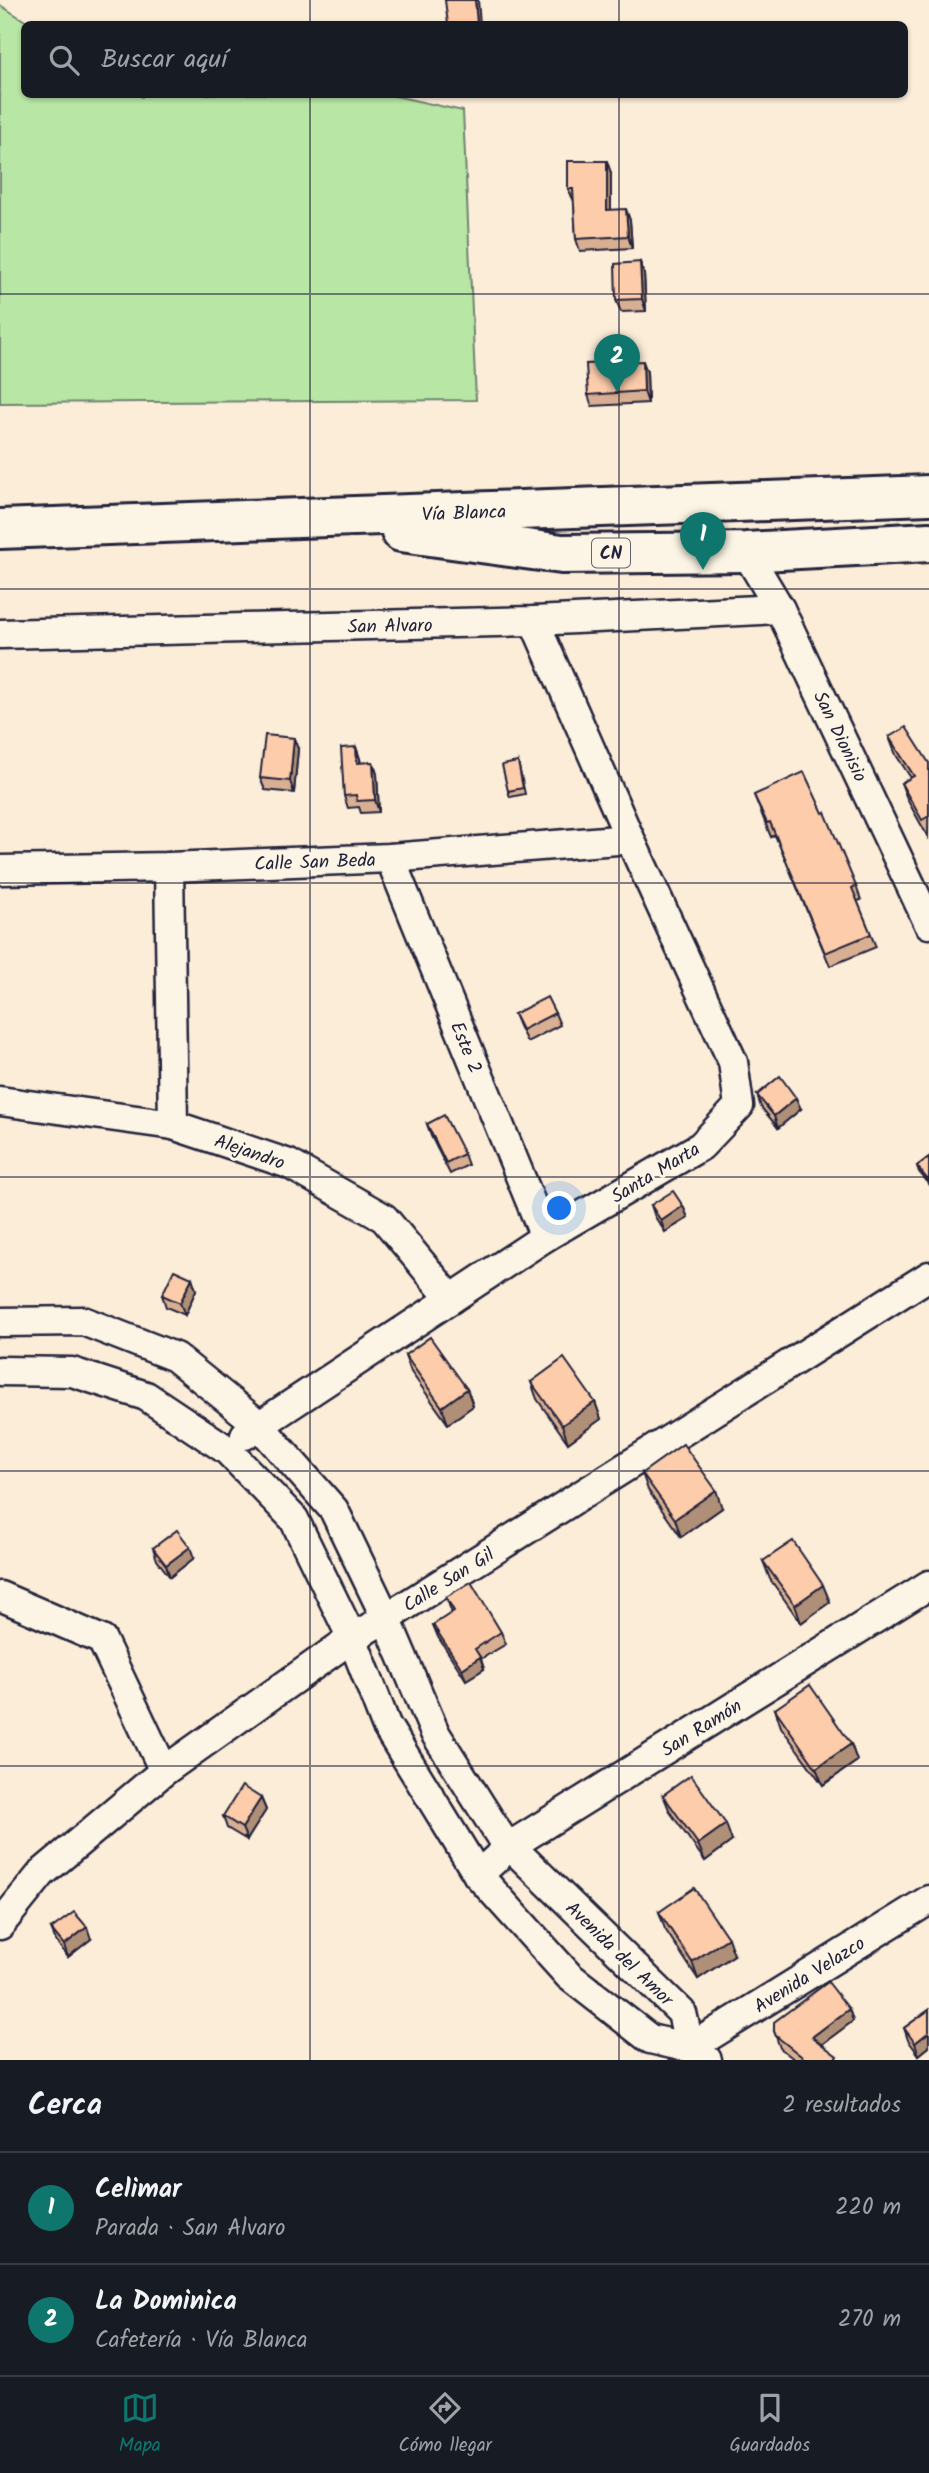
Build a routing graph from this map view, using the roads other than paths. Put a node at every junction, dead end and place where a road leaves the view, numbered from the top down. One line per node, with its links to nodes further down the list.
1 (929, 495): 2 (highway, Vía Blanca / CN)
2 (295, 518): 3 (highway, Vía Blanca / CN); 5 (highway, CN)
3 (0, 529)
4 (929, 542): 5 (highway, CN)
5 (746, 552): 6 (street, San Dionisio)
6 (780, 610): 7 (street, San Alvaro); 13 (street, San Dionisio)
7 (534, 621): 8 (street, San Alvaro); 9 (street, Santa Marta)
8 (0, 634)
9 (630, 839): 10 (street, Calle San Beda); 17 (street, Santa Marta)
10 (390, 858): 11 (street, Calle San Beda); 17 (street, Este 2)
11 (169, 867): 12 (street, Calle San Beda); 16 (street)
12 (0, 870)
13 (920, 881): 14 (street, San Dionisio)
14 (929, 924)
15 (0, 1101): 16 (street, Alejandro)
16 (173, 1125): 19 (street, Alejandro)
17 (545, 1237): 19 (street, Santa Marta)
18 (929, 1276): 26 (street, Calle San Gil)
19 (451, 1299): 22 (street, Santa Marta)
20 (0, 1322): 22 (street, Avenida del Amor)
21 (0, 1371): 23 (street)
22 (258, 1424): 23 (street, Santa Marta); 26 (street, Avenida del Amor)
23 (227, 1450): 27 (street)
24 (929, 1585): 29 (street, San Ramón)
25 (0, 1596): 28 (street)
26 (386, 1618): 27 (street, Calle San Gil); 29 (street, Avenida del Amor)
27 (352, 1638): 28 (street, Calle San Gil); 30 (street)
28 (164, 1772): 32 (street, Calle San Gil)
29 (510, 1846): 30 (street, San Ramón); 33 (street, Avenida del Amor)
30 (478, 1875): 33 (street)
31 (929, 1900): 33 (street, Avenida Velazco)
32 (0, 1925)
33 (691, 2057)

